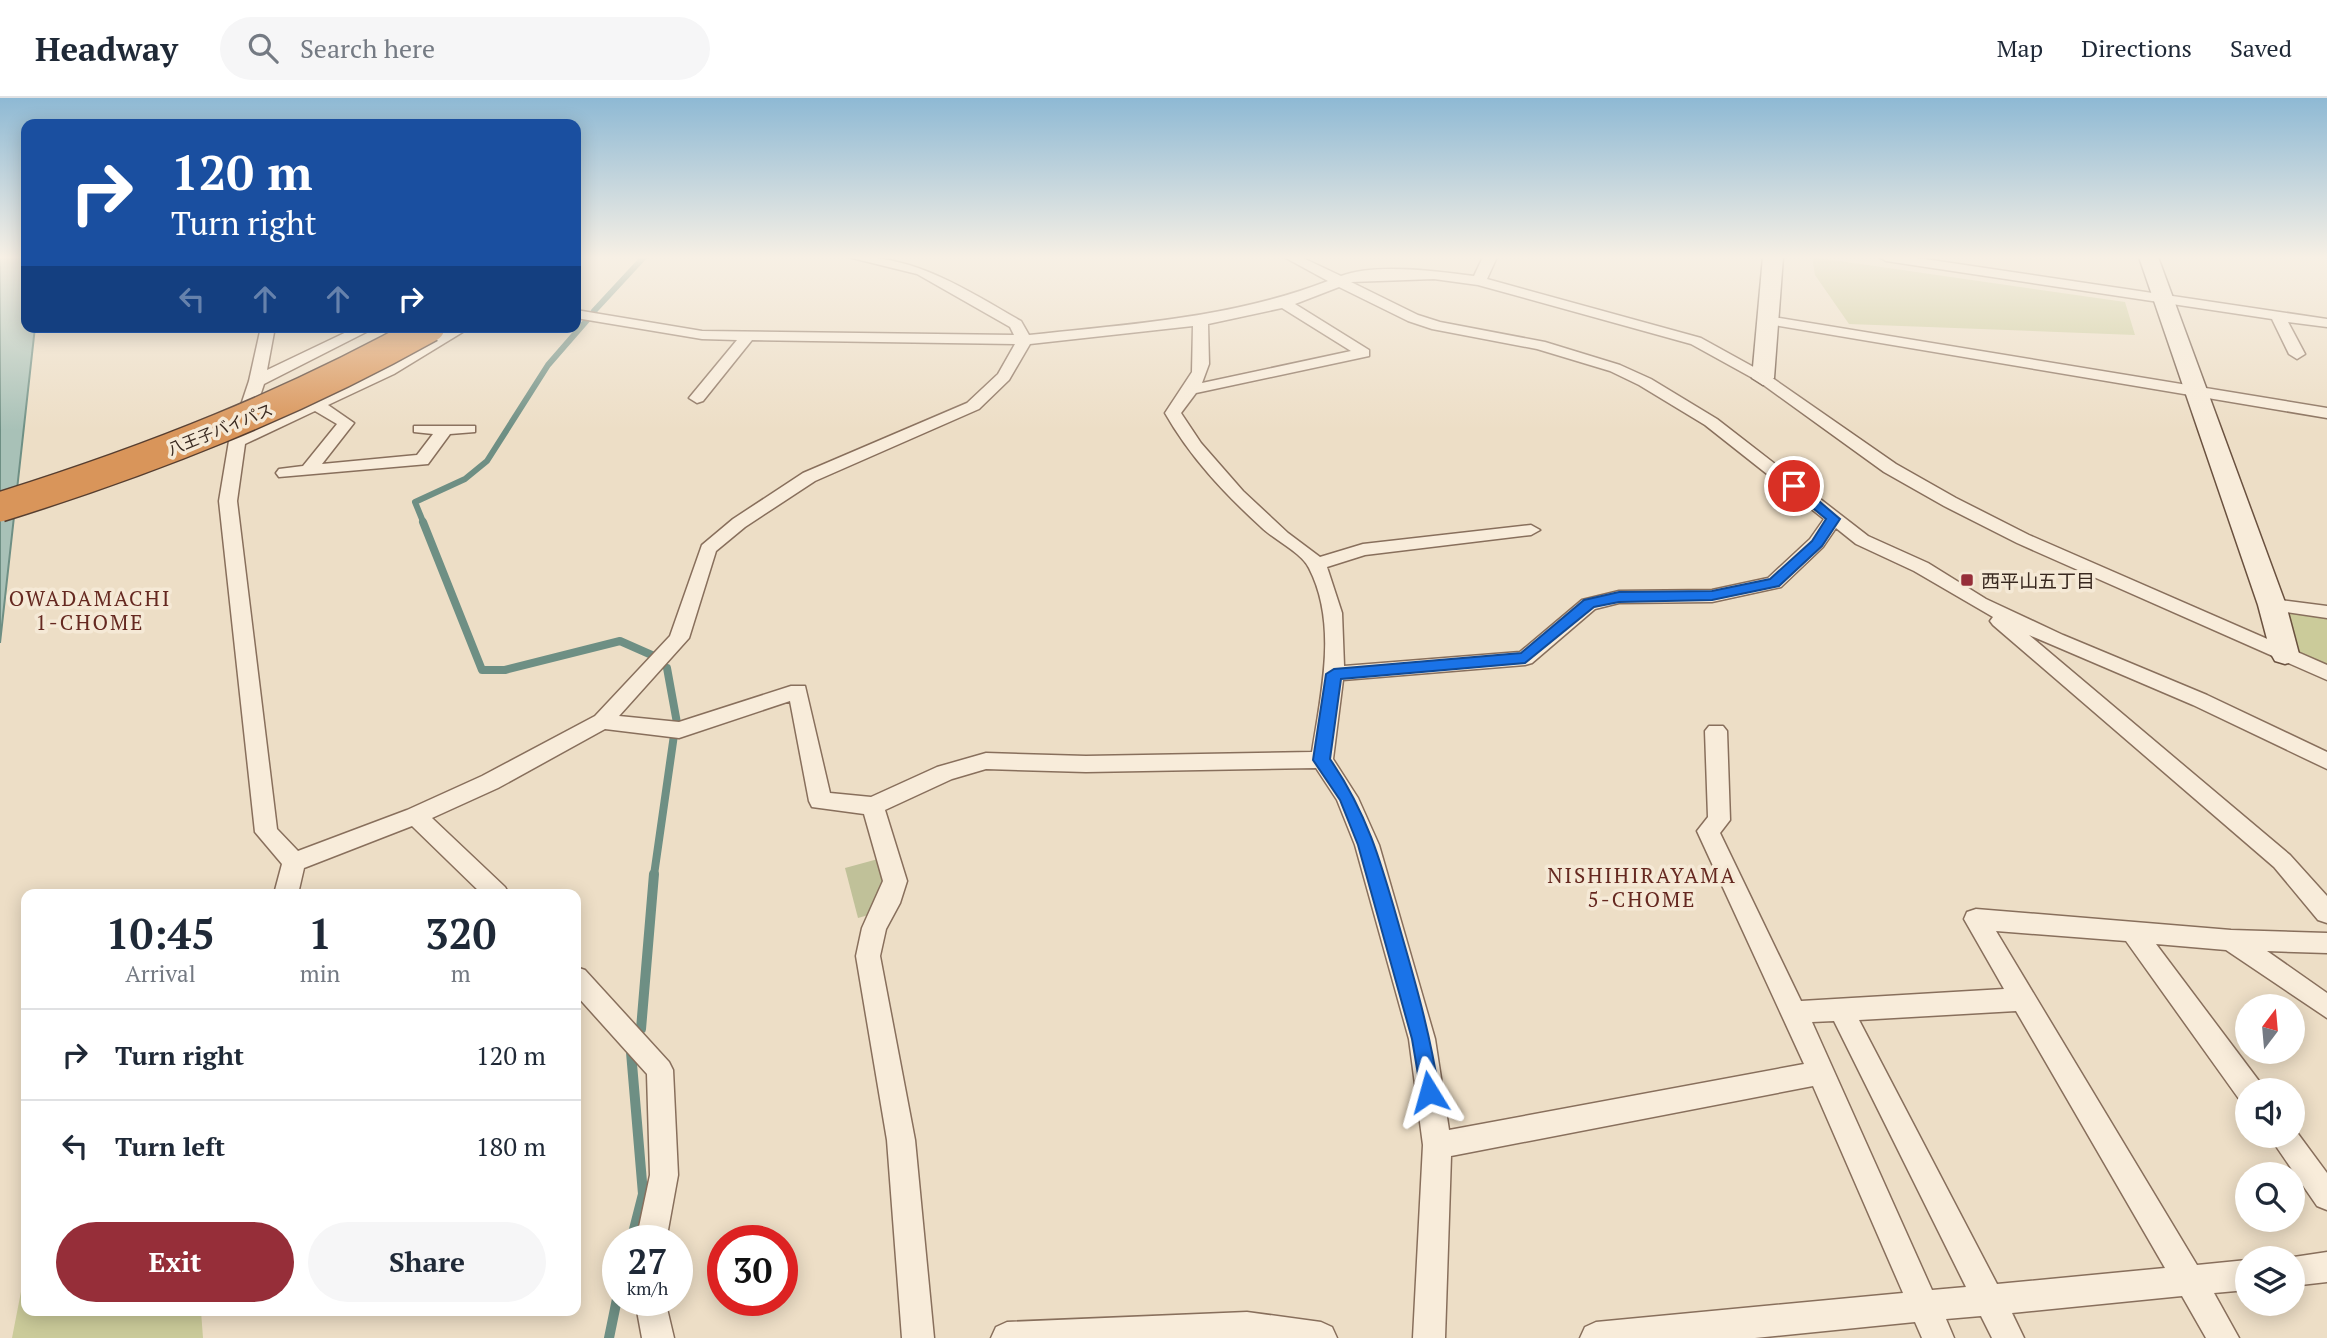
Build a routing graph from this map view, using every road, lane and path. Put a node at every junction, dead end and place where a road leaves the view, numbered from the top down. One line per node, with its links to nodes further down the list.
1 (581, 315): 19 (street)
2 (1001, 315): 20 (street)
3 (1229, 315): 12 (street)
4 (1303, 315): 24 (street)
5 (1412, 315): 37 (street)
6 (1607, 315): 22 (street)
7 (1767, 315): 11 (street)
8 (2169, 315): 25 (street)
9 (2271, 315): 10 (street)
10 (2278, 316): 13 (street); 21 (street)
11 (1767, 320): 22 (street); 25 (street)
12 (1200, 321): 20 (street); 24 (street)
13 (2327, 323)
14 (267, 333): 23 (street)
15 (357, 333): 23 (street)
16 (390, 333): 35 (highway, 八王子バイパス)
17 (419, 333): 36 (highway, 八王子バイパス, bridge)
18 (454, 333): 27 (street)
19 (748, 336): 20 (street); 26 (street)
20 (1024, 340): 46 (street)
21 (2297, 354)
22 (1763, 378): 43 (street)
23 (257, 381): 32 (street)
24 (1192, 387): 39 (street)
25 (2197, 392): 28 (street); 41 (street)
26 (697, 398)
27 (318, 406): 32 (street); 33 (street)
28 (2327, 413)
29 (420, 429): 30 (street)
30 (445, 429): 31 (street); 33 (street)
31 (469, 429)
32 (237, 441): 52 (street)
33 (308, 470): 34 (street)
34 (285, 473)
35 (0, 492)
36 (0, 507)
37 (1833, 519): 40 (street); 45 (street)
38 (1531, 530): 39 (street)
39 (1317, 564): 45 (street)
40 (1979, 603): 49 (street); 55 (street)
41 (2272, 605): 42 (street); 43 (street)
42 (2327, 612)
43 (2285, 654): 44 (street)
44 (2327, 673)
45 (1334, 674): 48 (street)
46 (603, 721): 50 (street); 51 (street)
47 (1716, 731): 63 (street)
48 (1322, 760): 50 (street); 66 (street)
49 (2327, 761)
50 (873, 806): 79 (street)
51 (415, 816): 52 (street); 54 (street)
52 (294, 862): 53 (street)
53 (287, 889)
54 (492, 889)
55 (2327, 913)
56 (2132, 931): 57 (street); 60 (street); 65 (street)
57 (2231, 940): 58 (street); 61 (street)
58 (2327, 943)
59 (581, 983): 69 (street)
60 (2026, 999): 62 (street); 73 (street)
61 (2327, 1007)
62 (1841, 1010): 63 (street); 74 (street)
63 (1794, 1012): 64 (street)
64 (1820, 1073): 66 (street); 75 (street)
65 (2240, 1078)
66 (1437, 1145): 82 (street)
67 (2292, 1148): 68 (street)
68 (2327, 1196)
69 (654, 1225)
70 (2327, 1267): 71 (street)
71 (2305, 1269)
72 (2235, 1276): 73 (street)
73 (2188, 1281): 74 (street); 86 (street)
74 (1989, 1300): 75 (street); 85 (street)
75 (1923, 1306): 77 (street); 84 (street)
76 (653, 1316): 78 (street)
77 (1715, 1332): 83 (street)
78 (658, 1338)
79 (918, 1338)
80 (1007, 1338): 81 (street)
81 (1321, 1338)
82 (1429, 1338)
83 (1595, 1338)
84 (1938, 1338)
85 (2008, 1338)
86 (2223, 1338)

